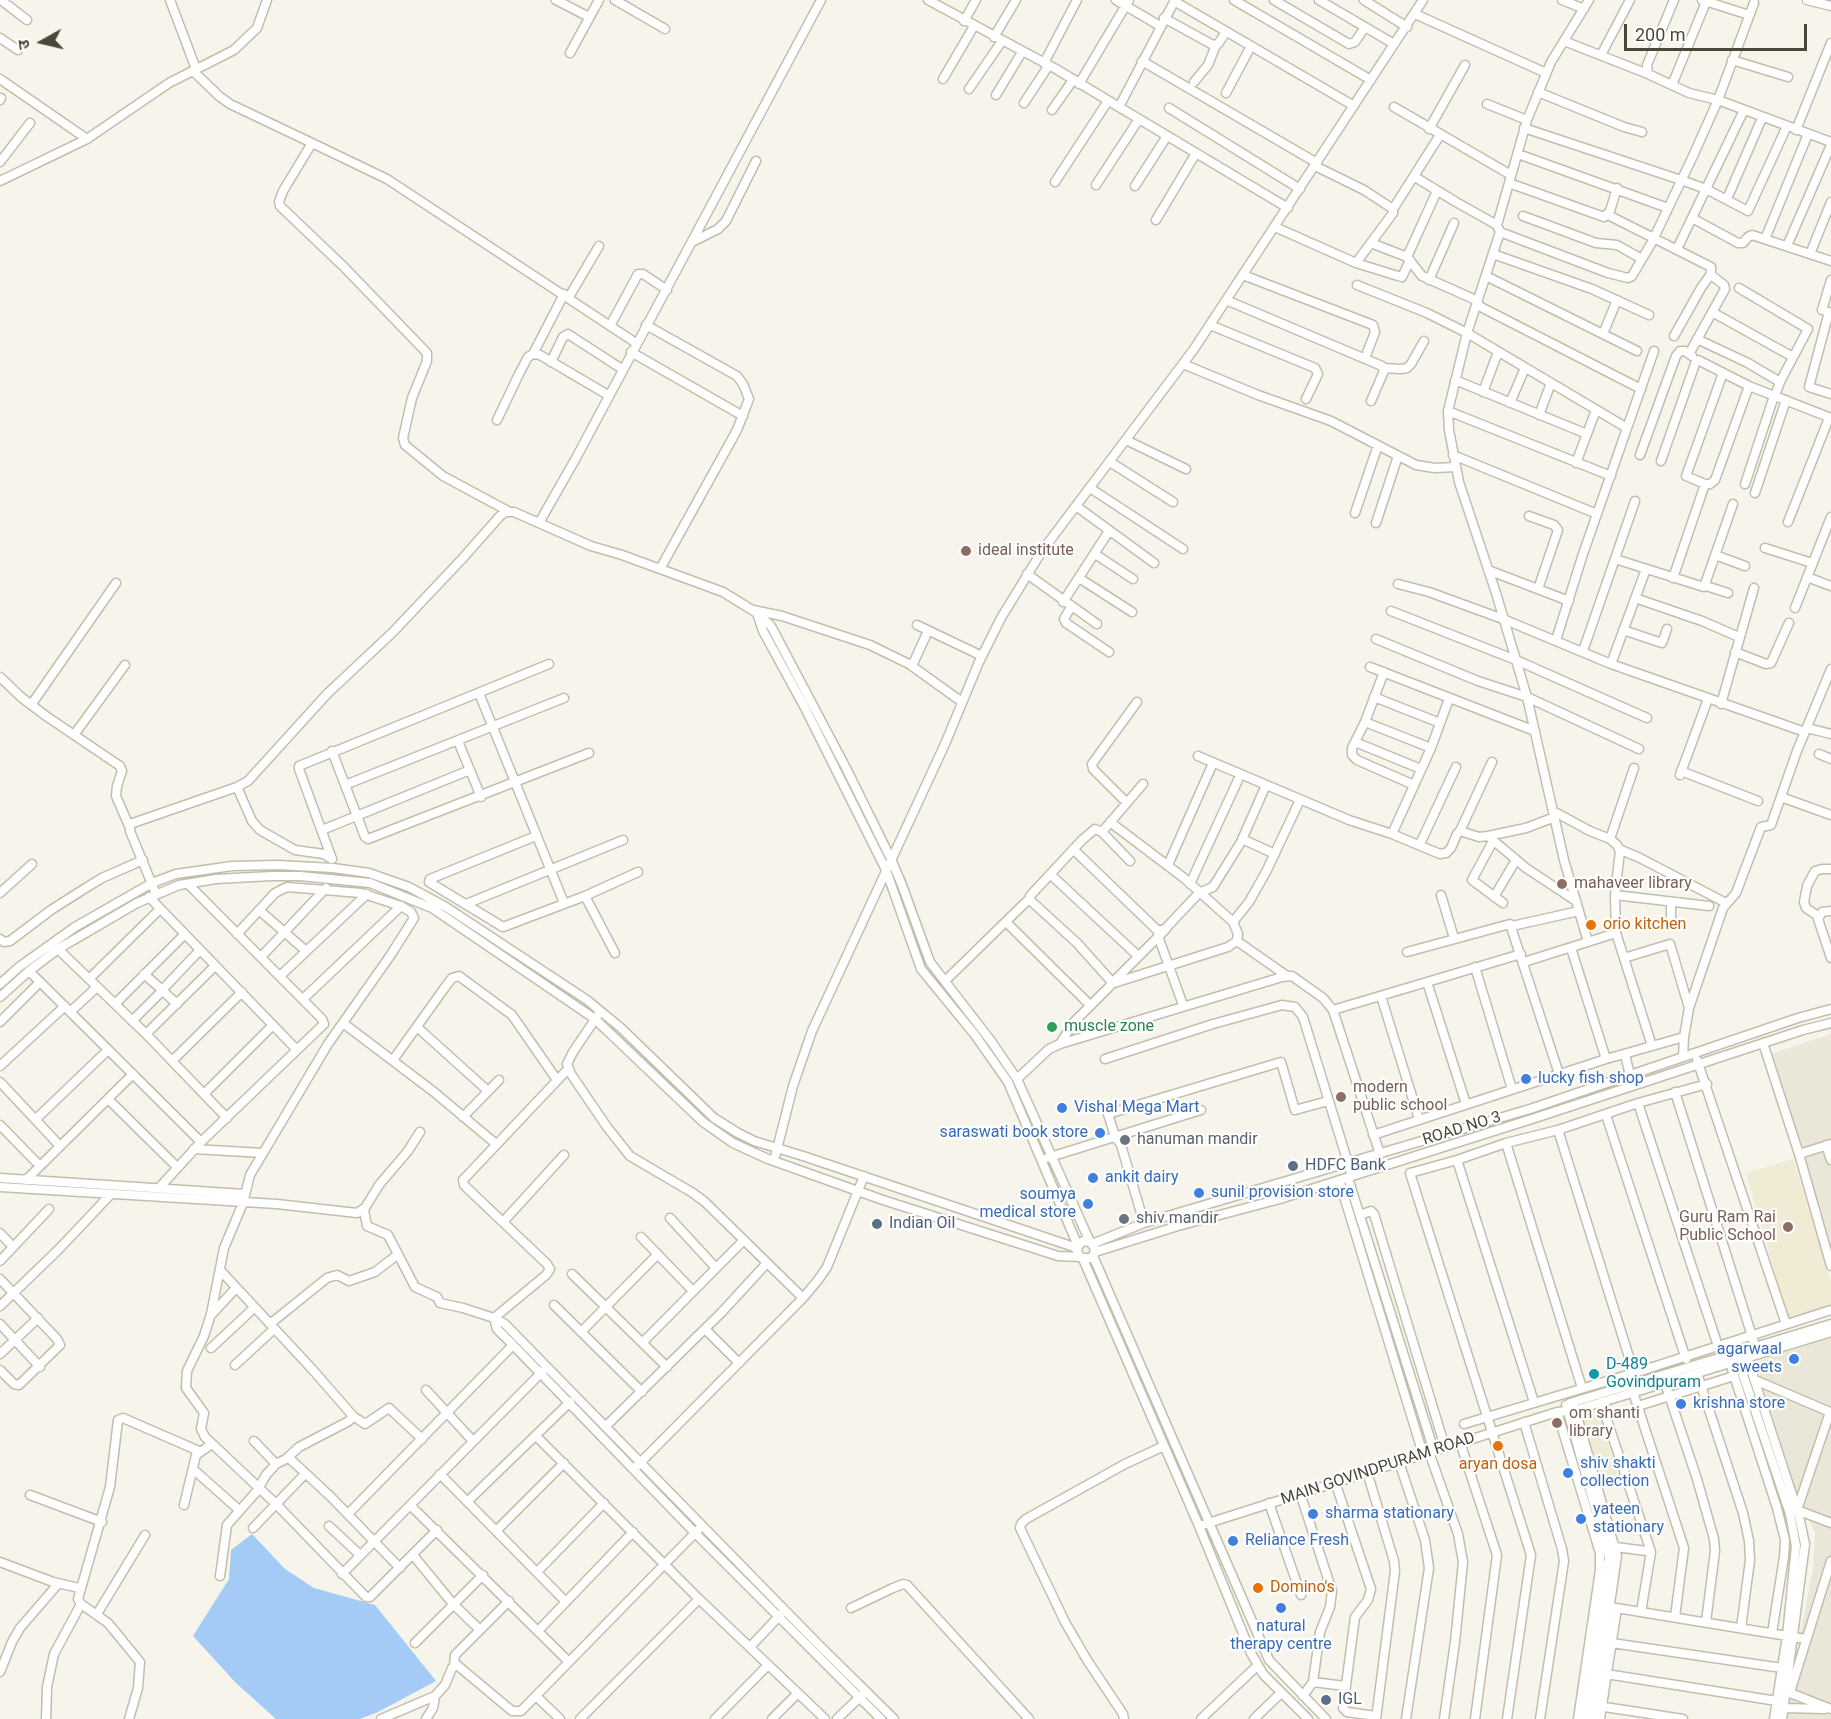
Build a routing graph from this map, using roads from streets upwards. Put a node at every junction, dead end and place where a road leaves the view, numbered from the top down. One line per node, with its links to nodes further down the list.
1 (1, 0): 32 (street)
2 (170, 0): 55 (street)
3 (267, 0): 55 (street)
4 (556, 0): 31 (street)
5 (599, 0): 31 (street)
6 (615, 0): 38 (street)
7 (821, 0): 124 (street)
8 (976, 0): 33 (street)
9 (1016, 0): 41 (street)
10 (1077, 0): 53 (street)
11 (1116, 0): 25 (street)
12 (1234, 0): 61 (street)
13 (1274, 0): 36 (street)
14 (1318, 0): 36 (street)
15 (1364, 0): 37 (street)
16 (1424, 0): 29 (street)
17 (1562, 0): 28 (street)
18 (1589, 0): 28 (street)
19 (1630, 0): 50 (street)
20 (1674, 0): 57 (street)
21 (1807, 0): 27 (street)
22 (932, 1): 33 (street)
23 (1175, 1): 34 (street); 39 (street)
24 (1704, 1): 30 (street); 64 (street)
25 (1128, 3): 34 (street); 62 (street)
26 (1754, 3): 30 (street)
27 (1831, 6)
28 (1584, 9): 42 (street)
29 (1415, 14): 37 (street); 56 (street)
30 (1749, 15): 51 (street)
31 (590, 18): 49 (street)
32 (27, 20)
33 (964, 21): 35 (street)
34 (1162, 22): 43 (street); 52 (street)
35 (974, 26): 41 (street); 60 (street)
36 (1365, 27): 44 (street)
37 (1407, 27): 44 (street)
38 (665, 29)
39 (1226, 32): 43 (street); 46 (street)
40 (0, 38): 47 (street)
41 (998, 39): 48 (street); 65 (street)
42 (1564, 41): 50 (street); 56 (street)
43 (1216, 45): 63 (street)
44 (1394, 45): 61 (street)
45 (1831, 45): 85 (street)
46 (1251, 46): 67 (street); 73 (street)
47 (18, 50)
48 (1022, 52): 53 (street); 68 (street)
49 (570, 54)
50 (1601, 56): 57 (street)
51 (1732, 60): 58 (street); 69 (street)
52 (1142, 61): 74 (street); 97 (street)
53 (1046, 64): 62 (street); 71 (street)
54 (1465, 65): 84 (street)
55 (194, 70): 90 (street); 91 (street)
56 (1546, 73): 66 (street)
57 (1648, 74): 64 (street)
58 (1788, 77)
59 (0, 79): 90 (street)
60 (943, 79)
61 (1371, 80): 73 (street)
62 (1076, 82): 70 (street); 77 (street)
63 (1194, 82)
64 (1672, 85): 69 (street)
65 (969, 89)
66 (1538, 92): 82 (street); 86 (street)
67 (1226, 93)
68 (996, 95)
69 (1718, 100): 78 (street); 101 (street)
70 (1108, 101): 74 (street); 103 (street)
71 (1024, 103)
72 (1487, 104): 82 (street)
73 (1354, 106): 97 (street)
74 (1119, 107): 80 (street)
75 (1395, 107): 84 (street)
76 (1169, 108): 107 (street)
77 (1052, 110)
78 (1744, 110): 79 (street); 108 (street)
79 (1762, 118): 83 (street); 110 (street)
80 (1139, 119): 89 (street); 104 (street)
81 (30, 123): 96 (street)
82 (1526, 124): 94 (street); 101 (street)
83 (1786, 126): 85 (street); 110 (street)
84 (1429, 129): 88 (street)
85 (1796, 130): 87 (street)
86 (1642, 132)
87 (1808, 134): 92 (street); 123 (street)
88 (1440, 135): 99 (street); 100 (street)
89 (1167, 136): 93 (street); 105 (street)
90 (87, 140): 98 (street)
91 (312, 143): 143 (street); 213 (street)
92 (1831, 143): 127 (street)
93 (1196, 153): 112 (street); 118 (street)
94 (1518, 154): 100 (street); 106 (street)
95 (756, 161): 124 (street)
96 (0, 162): 98 (street)
97 (1316, 164): 107 (street); 114 (street)
98 (12, 174): 102 (street)
99 (1415, 177): 109 (street); 114 (street)
100 (1510, 179): 115 (street); 121 (street)
101 (1681, 180): 108 (street); 113 (street)
102 (0, 181)
103 (1055, 182)
104 (1096, 185)
105 (1135, 186)
106 (1617, 188): 113 (street); 115 (street)
107 (1300, 189): 112 (street)
108 (1706, 189): 110 (street); 117 (street)
109 (1437, 191): 121 (street); 131 (street)
110 (1727, 199)
111 (1831, 202): 130 (street)
112 (1288, 208): 120 (street)
113 (1668, 208): 122 (street)
114 (1394, 209): 125 (street)
115 (1608, 215): 122 (street)
116 (1523, 216): 132 (street)
117 (1692, 218): 123 (street); 128 (street)
118 (1156, 220)
119 (1454, 223): 138 (street)
120 (1275, 227): 134 (street); 136 (street)
121 (1498, 228): 129 (street); 132 (street)
122 (1654, 238): 128 (street); 132 (street)
123 (1765, 239): 127 (street)
124 (691, 242): 142 (street)
125 (1371, 243): 131 (street); 134 (street)
126 (599, 246): 143 (street)
127 (1787, 246): 130 (street)
128 (1677, 249): 135 (street)
129 (1493, 254): 137 (street); 145 (street)
130 (1810, 254): 133 (street)
131 (1408, 259): 134 (street); 138 (street)
132 (1642, 259)
133 (1831, 261)
134 (1356, 262)
135 (1711, 274): 147 (street); 154 (street)
136 (1243, 275): 144 (street); 165 (street)
137 (1486, 276): 146 (street); 153 (street)
138 (1429, 279): 146 (street)
139 (1831, 280): 179 (street)
140 (1357, 285): 152 (street)
141 (1739, 288): 164 (street)
142 (666, 290): 150 (street); 151 (street)
143 (567, 296): 150 (street); 162 (street)
144 (1226, 300): 149 (street); 165 (street)
145 (1617, 300): 148 (street); 153 (street)
146 (1477, 303): 152 (street); 177 (street)
147 (1712, 312): 155 (street); 164 (street)
148 (1649, 315)
149 (1209, 325): 168 (street); 182 (street)
150 (610, 326): 157 (street)
151 (646, 326): 157 (street); 189 (street)
152 (1467, 333): 161 (street); 173 (street)
153 (1603, 334): 158 (street)
154 (1674, 336)
155 (1697, 339): 163 (street); 174 (street)
156 (1424, 341): 171 (street)
157 (636, 343): 160 (street)
158 (1637, 351)
159 (1654, 351): 177 (street)
160 (632, 352): 170 (street); 189 (street)
161 (1498, 352): 169 (street); 178 (street)
162 (533, 354): 167 (street); 191 (street)
163 (1689, 354): 166 (street); 197 (street)
164 (1793, 357): 174 (street)
165 (1365, 358): 171 (street)
166 (1698, 360): 172 (street); 199 (street)
167 (551, 362): 170 (street); 180 (street)
168 (1183, 364): 194 (street); 195 (street)
169 (1525, 368): 175 (street); 185 (street)
170 (622, 369): 180 (street)
171 (1383, 369): 183 (street)
172 (1723, 373): 176 (street); 205 (street)
173 (1455, 380): 178 (street); 187 (street)
174 (1780, 382): 181 (street)
175 (1551, 383): 186 (street); 188 (street)
176 (1749, 386): 181 (street); 205 (street)
177 (1641, 389): 192 (street)
178 (1483, 392): 185 (street)
179 (1831, 394)
180 (608, 395): 219 (street)
181 (1774, 396): 184 (street); 206 (street)
182 (1306, 399)
183 (1371, 400)
184 (1786, 400): 190 (street); 208 (street)
185 (1510, 403): 188 (street)
186 (1596, 410): 192 (street); 193 (street)
187 (1448, 411): 196 (street); 201 (street)
188 (1539, 415): 193 (street)
189 (743, 416): 230 (street)
190 (1830, 418): 218 (street)
191 (497, 420)
192 (1628, 428): 204 (street)
193 (1587, 434): 201 (street)
194 (1126, 440): 200 (street); 203 (street)
195 (1378, 445): 198 (street); 214 (street)
196 (1454, 455): 202 (street); 215 (street)
197 (1640, 455)
198 (1398, 456): 202 (street); 220 (street)
199 (1661, 461)
200 (1110, 462): 207 (street); 210 (street)
201 (1576, 463): 204 (street)
202 (1456, 467): 232 (street)
203 (1186, 469)
204 (1611, 476): 215 (street)
205 (1705, 484): 236 (street)
206 (1745, 484)
207 (1090, 488): 212 (street); 223 (street)
208 (1755, 493)
209 (1635, 501): 226 (street)
210 (1173, 502)
211 (1732, 504): 225 (street)
212 (1076, 506): 221 (street); 233 (street)
213 (508, 511): 219 (street); 314 (street)
214 (1355, 513)
215 (1598, 514): 246 (street)
216 (1529, 516): 243 (street)
217 (1831, 518): 228 (street)
218 (1788, 522)
219 (538, 523): 230 (street)
220 (1376, 523)
221 (1109, 531): 224 (street); 227 (street)
222 (1765, 548): 228 (street)
223 (1183, 549)
224 (1095, 554): 235 (street); 237 (street)
225 (1715, 555): 229 (street); 240 (street)
226 (1615, 559): 231 (street); 262 (street)
227 (1154, 563)
228 (1812, 563): 234 (street)
229 (1744, 566)
230 (660, 569): 249 (street)
231 (1646, 569): 236 (street); 245 (street)
232 (1488, 570): 243 (street); 252 (street)
233 (1027, 574): 247 (street); 265 (street)
234 (1807, 577): 241 (street); 248 (street)
235 (1079, 578): 247 (street); 251 (street)
236 (1673, 578): 240 (street)
237 (1133, 579)
238 (116, 583): 284 (street)
239 (1398, 584): 252 (street)
240 (1706, 586): 244 (street)
241 (1831, 586)
242 (1754, 588): 259 (street)
243 (1538, 589): 246 (street)
244 (1728, 592)
245 (1635, 598): 257 (street); 259 (street)
246 (1569, 601): 261 (street)
247 (1067, 604): 254 (street); 263 (street)
248 (1795, 608)
249 (755, 611): 270 (street); 339 (street); 348 (street)
250 (1391, 611): 266 (street)
251 (1132, 612)
252 (1503, 619): 261 (street); 266 (street)
253 (1789, 623): 264 (street)
254 (1097, 624)
255 (917, 625): 258 (street)
256 (1667, 629): 257 (street)
257 (1623, 630): 268 (street)
258 (928, 631): 265 (street); 270 (street)
259 (1739, 637): 264 (street)
260 (1376, 639): 277 (street)
261 (1556, 640): 262 (street)
262 (1583, 651): 268 (street)
263 (1109, 652)
264 (1736, 652): 283 (street)
265 (981, 656): 281 (street)
266 (1516, 660): 277 (street); 285 (street)
267 (549, 664): 275 (street)
268 (1611, 664): 280 (street)
269 (124, 665): 292 (street)
270 (912, 666): 281 (street)
271 (1370, 667): 273 (street)
272 (1831, 669): 289 (street)
273 (1383, 672): 276 (street); 279 (street)
274 (0, 677): 284 (street)
275 (479, 693): 288 (street); 297 (street)
276 (1374, 697): 286 (street); 287 (street)
277 (1527, 697): 290 (street); 296 (street)
278 (564, 698): 288 (street)
279 (1449, 699): 287 (street); 290 (street)
280 (1708, 699): 283 (street); 318 (street)
281 (962, 702): 339 (street)
282 (1137, 702): 319 (street)
283 (1721, 704): 289 (street)
284 (31, 705): 292 (street)
285 (1647, 718)
286 (1365, 722): 294 (street); 295 (street)
287 (1440, 723): 295 (street)
288 (493, 726): 293 (street); 309 (street)
289 (1806, 730): 291 (street); 316 (street)
290 (1535, 731): 320 (street)
291 (1831, 734)
292 (74, 735): 324 (street)
293 (458, 741): 307 (street); 311 (street)
294 (1355, 742): 306 (street); 313 (street)
295 (1431, 748): 306 (street)
296 (1639, 749)
297 (332, 751): 311 (street); 325 (street)
298 (589, 753): 309 (street)
299 (1819, 754): 301 (street)
300 (1198, 756): 303 (street)
301 (1831, 759)
302 (1492, 762): 326 (street)
303 (1213, 763): 312 (street); 344 (street)
304 (1456, 767): 334 (street)
305 (1634, 768): 332 (street)
306 (1421, 769): 313 (street)
307 (470, 770): 315 (street); 321 (street)
308 (1238, 780): 354 (street)
309 (515, 783): 315 (street); 329 (street)
310 (1143, 784): 319 (street)
311 (345, 785): 321 (street)
312 (1266, 785): 317 (street); 330 (street)
313 (1414, 785): 328 (street)
314 (237, 787): 324 (street); 338 (street)
315 (481, 797): 321 (street)
316 (1781, 797): 322 (street); 369 (street)
317 (1300, 800): 328 (street); 337 (street)
318 (1758, 801)
319 (1127, 803): 323 (street)
320 (1554, 814): 331 (street); 332 (street); 365 (street)
321 (357, 815): 325 (street)
322 (1831, 815)
323 (1110, 822): 327 (street); 344 (street)
324 (129, 826): 340 (street)
325 (322, 830): 338 (street)
326 (1460, 831): 331 (street); 334 (street)
327 (1102, 832): 335 (street); 342 (street)
328 (1392, 834): 334 (street)
329 (536, 836): 346 (street); 370 (street)
330 (1242, 839): 337 (street); 357 (street)
331 (1491, 839): 341 (street); 363 (street)
332 (1610, 839): 336 (street)
333 (623, 840): 346 (street)
334 (1420, 844)
335 (1073, 849): 350 (street); 382 (street)
336 (1619, 849): 360 (street); 369 (street)
337 (1275, 854): 379 (street)
338 (332, 859): 345 (street)
339 (891, 859): 348 (street); 412 (street)
340 (143, 860): 352 (street); 389 (street)
341 (1516, 860): 363 (street); 365 (street)
342 (1130, 861)
343 (32, 864): 356 (street)
344 (1168, 865): 354 (street)
345 (338, 869): 351 (street); 352 (street); 431 (street)
346 (549, 869): 367 (street); 370 (street)
347 (1831, 869): 377 (street)
348 (886, 870): 490 (street); 501 (street)
349 (638, 872): 362 (street)
350 (1050, 874): 364 (street); 399 (street)
351 (334, 879): 353 (street); 355 (street); 432 (street)
352 (152, 883): 361 (street); 415 (street)
353 (188, 884): 361 (street); 386 (street)
354 (1190, 884): 357 (street)
355 (325, 889): 358 (street); 374 (street); 383 (street)
356 (0, 893)
357 (1199, 893): 379 (street); 382 (street)
358 (367, 894): 371 (street); 396 (street)
359 (1441, 895): 388 (street)
360 (1615, 895): 366 (street); 384 (street)
361 (153, 896): 373 (street); 394 (street)
362 (585, 896): 367 (street); 398 (street)
363 (1494, 897): 368 (street)
364 (1030, 898): 378 (street); 416 (street)
365 (1576, 901): 375 (street)
366 (1671, 902): 372 (street); 380 (street)
367 (564, 903): 370 (street)
368 (1503, 903)
369 (1726, 903): 427 (street)
370 (466, 904)
371 (401, 906): 422 (street); 435 (street)
372 (1709, 906)
373 (159, 909): 385 (street); 411 (street)
374 (259, 910): 383 (street); 386 (street)
375 (1579, 911): 381 (street); 391 (street)
376 (1831, 911): 377 (street)
377 (1818, 916): 403 (street)
378 (1006, 922): 412 (street); 425 (street)
379 (1233, 922): 390 (street)
380 (1671, 924)
381 (1512, 926): 388 (street); 401 (street)
382 (1166, 928): 387 (street)
383 (284, 932): 396 (street); 400 (street)
384 (1616, 933): 391 (street); 402 (street)
385 (184, 934): 395 (street); 408 (street)
386 (237, 934): 400 (street)
387 (1158, 936): 404 (street); 416 (street)
388 (1454, 938): 397 (street)
389 (4, 940): 393 (street)
390 (1237, 941): 404 (street); 410 (street)
391 (1588, 942): 392 (street)
392 (1571, 948): 401 (street); 450 (street)
393 (0, 949)
394 (58, 949): 407 (street); 411 (street)
395 (200, 950): 405 (street); 418 (street)
396 (306, 951): 409 (street)
397 (1407, 952)
398 (615, 953)
399 (1137, 955)
400 (261, 957): 409 (street)
401 (1522, 958): 406 (street); 457 (street)
402 (1624, 958): 427 (street); 443 (street)
403 (1831, 958)
404 (1170, 964): 416 (street); 426 (street)
405 (215, 966): 419 (street); 424 (street)
406 (1474, 967): 414 (street); 465 (street)
407 (29, 971): 413 (street); 421 (street)
408 (144, 974): 418 (street); 423 (street)
409 (280, 976): 422 (street)
410 (1287, 976): 426 (street); 430 (street)
411 (89, 979): 417 (street)
412 (945, 981): 459 (street)
413 (40, 982): 428 (street); 434 (street)
414 (1427, 982): 420 (street); 472 (street)
415 (0, 984)
416 (1111, 984): 425 (street)
417 (97, 987): 423 (street); 428 (street)
418 (162, 990): 424 (street); 433 (street)
419 (242, 992): 437 (street); 452 (street)
420 (1381, 996): 430 (street); 478 (street)
421 (0, 997)
422 (303, 999): 445 (street)
423 (115, 1004): 433 (street)
424 (177, 1004): 439 (street)
425 (1090, 1005): 442 (street)
426 (1183, 1005): 442 (street)
427 (1689, 1008): 440 (street)
428 (67, 1009): 444 (street); 454 (street)
429 (1831, 1009): 447 (street, ROAD NO 3)
430 (1333, 1010): 482 (street)
431 (602, 1011): 432 (street); 490 (street)
432 (595, 1019): 455 (street); 500 (street)
433 (132, 1021): 439 (street)
434 (0, 1022)
435 (343, 1023): 451 (street); 492 (street)
436 (1831, 1023): 441 (street, ROAD NO 3)
437 (273, 1025): 445 (street); 468 (street)
438 (417, 1027): 451 (street); 461 (street); 466 (street)
439 (146, 1034): 452 (street)
440 (1684, 1037): 443 (street); 448 (street)
441 (1763, 1043): 453 (street, ROAD NO 3); 494 (street)
442 (1060, 1044): 459 (street)
443 (1652, 1046): 446 (street)
444 (108, 1050): 456 (street); 477 (street)
445 (297, 1050): 476 (street)
446 (1625, 1054): 450 (street); 458 (street)
447 (1695, 1054): 448 (street, ROAD NO 3); 453 (street)
448 (1683, 1057): 458 (street, ROAD NO 3)
449 (1105, 1059): 470 (street)
450 (1606, 1059): 457 (street)
451 (393, 1060): 475 (street)
452 (172, 1061): 468 (street)
453 (1699, 1065): 463 (street); 464 (street, ROAD NO 3)
454 (0, 1066)
455 (568, 1069): 461 (street); 522 (street)
456 (133, 1074): 469 (street); 484 (street)
457 (1559, 1074): 465 (street)
458 (1630, 1075): 464 (street); 489 (street, ROAD NO 3)
459 (1017, 1079): 496 (street)
460 (499, 1080): 466 (street)
461 (557, 1080): 486 (street)
462 (0, 1083): 477 (street)
463 (1707, 1084): 467 (street); 549 (street)
464 (1632, 1086): 497 (street, ROAD NO 3)
465 (1512, 1089): 472 (street)
466 (488, 1091): 475 (street)
467 (1675, 1092): 471 (street); 555 (street)
468 (204, 1094): 476 (street)
469 (108, 1099): 488 (street); 504 (street)
470 (1328, 1101): 483 (street); 502 (street)
471 (1638, 1103): 474 (street); 561 (street)
472 (1466, 1104): 478 (street)
473 (1201, 1110): 483 (street)
474 (1606, 1114): 480 (street); 565 (street)
475 (463, 1117): 486 (street)
476 (227, 1118): 484 (street)
477 (36, 1119): 488 (street)
478 (1419, 1119): 482 (street)
479 (0, 1125): 503 (street)
480 (1558, 1130): 485 (street); 574 (street)
481 (420, 1132): 515 (street)
482 (1373, 1135): 493 (street)
483 (1115, 1136): 496 (street); 519 (street)
484 (201, 1142): 491 (street)
485 (1506, 1143): 498 (street); 581 (street)
486 (496, 1144): 518 (street)
487 (1829, 1144): 494 (street); 499 (street)
488 (59, 1145): 503 (street)
489 (1402, 1147): 493 (street, ROAD NO 3); 497 (street)
490 (777, 1148): 500 (street); 505 (street)
491 (194, 1149): 492 (street); 504 (street)
492 (263, 1154): 513 (street)
493 (1380, 1154): 502 (street, ROAD NO 3)
494 (1799, 1154): 531 (street)
495 (564, 1155): 518 (street)
496 (1052, 1156): 501 (street); 525 (street)
497 (1406, 1159): 507 (street, ROAD NO 3)
498 (1457, 1160): 588 (street); 595 (street)
499 (1831, 1160)
500 (774, 1161): 511 (street)
501 (1042, 1161): 524 (street)
502 (1347, 1163): 507 (street); 519 (street, ROAD NO 3)
503 (40, 1166): 508 (street)
504 (177, 1167): 510 (street)
505 (864, 1176): 511 (street); 524 (street)
506 (0, 1178): 508 (street)
507 (1346, 1178): 516 (street); 525 (street, ROAD NO 3); 583 (street)
508 (26, 1180): 510 (street)
509 (0, 1187): 512 (street)
510 (159, 1188): 513 (street)
511 (859, 1191): 528 (street); 539 (street)
512 (111, 1194): 513 (street); 538 (street)
513 (244, 1199): 515 (street); 533 (street)
514 (49, 1209): 523 (street)
515 (364, 1210): 527 (street)
516 (1360, 1215): 556 (street); 558 (street)
517 (670, 1218): 532 (street)
518 (503, 1222): 547 (street)
519 (1144, 1223): 525 (street, ROAD NO 3)
520 (0, 1233): 523 (street)
521 (641, 1237): 526 (street)
522 (744, 1240): 530 (street); 532 (street)
523 (13, 1247): 529 (street)
524 (1077, 1247): 525 (street); 528 (street)
525 (1092, 1248): 528 (street); 633 (street)
526 (658, 1254): 537 (street); 542 (street)
527 (398, 1255): 547 (street); 551 (street)
528 (1081, 1258): 606 (street)
529 (0, 1261)
530 (767, 1263): 539 (street); 552 (street)
531 (1831, 1266)
532 (716, 1268): 537 (street)
533 (220, 1270): 536 (street); 545 (street)
534 (572, 1274): 542 (street)
535 (0, 1279): 538 (street)
536 (236, 1288): 543 (street); 545 (street)
537 (693, 1291): 559 (street)
538 (14, 1292): 541 (street); 546 (street)
539 (803, 1298): 567 (street)
540 (554, 1305): 553 (street)
541 (0, 1306)
542 (606, 1307): 553 (street); 559 (street)
543 (254, 1308): 551 (street); 562 (street)
544 (1831, 1310): 549 (street)
545 (212, 1314): 605 (street)
546 (38, 1318): 557 (street); 569 (street)
547 (494, 1318): 560 (street); 573 (street)
548 (0, 1324): 557 (street)
549 (1786, 1324): 555 (street)
550 (1831, 1324): 563 (street, MAIN GOVINDPURAM ROAD)
551 (272, 1327): 568 (street); 594 (street)
552 (705, 1329): 567 (street); 570 (street)
553 (581, 1332): 584 (street)
554 (1831, 1332): 563 (street, MAIN GOVINDPURAM ROAD)
555 (1752, 1335): 561 (street); 563 (street)
556 (1412, 1337): 558 (street); 607 (street)
557 (15, 1340): 564 (street); 569 (street)
558 (1399, 1341): 580 (street)
559 (643, 1342): 570 (street)
560 (513, 1345): 573 (street); 593 (street)
561 (1718, 1346): 565 (street)
562 (211, 1348)
563 (1756, 1351): 566 (street, MAIN GOVINDPURAM ROAD)
564 (0, 1354)
565 (1685, 1355): 571 (street); 574 (street)
566 (1739, 1357): 571 (street, MAIN GOVINDPURAM ROAD); 575 (street, MAIN GOVINDPURAM ROAD); 576 (street); 577 (street); 676 (street)
567 (739, 1363): 614 (street)
568 (235, 1365)
569 (40, 1367): 572 (street)
570 (667, 1367): 584 (street)
571 (1689, 1368): 591 (street, MAIN GOVINDPURAM ROAD)
572 (0, 1370)
573 (544, 1370): 587 (street); 598 (street); 603 (street)
574 (1634, 1373): 581 (street)
575 (1697, 1373): 578 (street, MAIN GOVINDPURAM ROAD); 579 (street)
576 (1734, 1376): 579 (street); 675 (street)
577 (1755, 1380): 630 (street); 630 (street)
578 (1665, 1383): 585 (street, MAIN GOVINDPURAM ROAD); 586 (street)
579 (1702, 1386): 586 (street); 672 (street)
580 (1414, 1388): 583 (street); 609 (street)
581 (1582, 1388): 588 (street)
582 (426, 1390): 593 (street)
583 (1404, 1391): 609 (street)
584 (642, 1392): 598 (street)
585 (1633, 1392): 589 (street, MAIN GOVINDPURAM ROAD); 590 (street)
586 (1670, 1396): 590 (street); 671 (street)
587 (570, 1402): 600 (street); 614 (street)
588 (1534, 1402): 595 (street)
589 (1602, 1402): 591 (street, MAIN GOVINDPURAM ROAD); 667 (street)
590 (1638, 1406): 670 (street)
591 (1571, 1407): 592 (street, MAIN GOVINDPURAM ROAD); 645 (street); 727 (street)
592 (1557, 1412): 596 (street, MAIN GOVINDPURAM ROAD); 726 (street)
593 (447, 1414): 601 (street); 603 (street)
594 (353, 1416): 601 (street); 610 (street)
595 (1487, 1417): 597 (street); 599 (street)
596 (1524, 1422): 599 (street, MAIN GOVINDPURAM ROAD); 725 (street)
597 (1464, 1424)
598 (606, 1426): 614 (street)
599 (1492, 1432): 604 (street, MAIN GOVINDPURAM ROAD); 724 (street)
600 (536, 1436): 612 (street); 623 (street)
601 (422, 1439): 631 (street)
602 (254, 1441): 613 (street)
603 (473, 1442): 618 (street)
604 (1460, 1442): 607 (street, MAIN GOVINDPURAM ROAD); 723 (street)
605 (212, 1444): 608 (street); 620 (street)
606 (1164, 1446): 637 (street); 717 (street)
607 (1445, 1447): 609 (street, MAIN GOVINDPURAM ROAD)
608 (199, 1451): 615 (street); 632 (street)
609 (1429, 1452): 611 (street, MAIN GOVINDPURAM ROAD); 722 (street)
610 (288, 1457): 613 (street); 617 (street)
611 (1399, 1462): 616 (street, MAIN GOVINDPURAM ROAD); 721 (street)
612 (564, 1463): 624 (street); 640 (street)
613 (276, 1464): 620 (street)
614 (637, 1466): 636 (street); 642 (street)
615 (193, 1468): 627 (street); 629 (street)
616 (1367, 1472): 619 (street, MAIN GOVINDPURAM ROAD); 703 (street)
617 (305, 1474): 626 (street); 631 (street)
618 (440, 1474): 623 (street); 628 (street)
619 (1335, 1482): 621 (street, MAIN GOVINDPURAM ROAD); 689 (street)
620 (260, 1488): 626 (street); 629 (street)
621 (1300, 1493): 625 (street, MAIN GOVINDPURAM ROAD); 688 (street)
622 (30, 1495): 632 (street)
623 (468, 1501): 640 (street)
624 (603, 1503): 641 (street); 653 (street)
625 (1269, 1503): 633 (street, MAIN GOVINDPURAM ROAD); 659 (street)
626 (276, 1504): 638 (street); 654 (street)
627 (184, 1505)
628 (410, 1505): 639 (street); 644 (street)
629 (239, 1510): 656 (street)
630 (1797, 1510): 634 (street); 676 (street)
631 (348, 1514): 644 (street)
632 (102, 1522): 658 (street)
633 (1210, 1522): 637 (street, MAIN GOVINDPURAM ROAD); 696 (street)
634 (1831, 1523)
635 (329, 1526): 648 (street)
636 (702, 1526): 642 (street); 668 (street)
637 (1199, 1526): 684 (street)
638 (253, 1528)
639 (437, 1530): 647 (street); 655 (street)
640 (497, 1530): 653 (street)
641 (633, 1532): 651 (street); 662 (street)
642 (694, 1533): 651 (street); 668 (street)
643 (145, 1535): 669 (street)
644 (375, 1541): 648 (street); 652 (street)
645 (1616, 1547): 646 (street); 665 (street)
646 (1646, 1551)
647 (412, 1555): 652 (street); 664 (street)
648 (360, 1556): 654 (street)
649 (1831, 1560): 677 (street)
650 (0, 1562): 657 (street)
651 (663, 1563): 660 (street); 681 (street)
652 (400, 1568): 654 (street)
653 (537, 1572): 662 (street)
654 (342, 1574)
655 (483, 1575): 661 (street); 664 (street)
656 (220, 1576)
657 (58, 1584): 658 (street); 686 (street)
658 (80, 1588): 663 (street)
659 (1301, 1595)
660 (699, 1599): 680 (street); 709 (street)
661 (509, 1601): 673 (street); 674 (street)
662 (566, 1602): 674 (street)
663 (81, 1604): 669 (street); 705 (street)
664 (453, 1604): 673 (street); 679 (street)
665 (1613, 1607): 667 (street); 678 (street)
666 (851, 1608): 716 (street)
667 (1641, 1612): 670 (street)
668 (782, 1613): 680 (street); 693 (street)
669 (97, 1614): 706 (street)
670 (1675, 1617): 671 (street)
671 (1706, 1622): 672 (street)
672 (1741, 1628): 675 (street)
673 (480, 1630): 683 (street)
674 (538, 1631): 681 (street)
675 (1773, 1633): 676 (street)
676 (1790, 1636): 677 (street); 685 (street); 690 (street)
677 (1806, 1639): 690 (street)
678 (1608, 1642): 685 (street); 687 (street)
679 (415, 1643)
680 (750, 1647): 682 (street)
681 (568, 1661): 695 (street)
682 (768, 1665): 691 (street); 710 (street)
683 (454, 1666): 694 (street); 701 (street)
684 (1257, 1666): 692 (street); 704 (street)
685 (1782, 1668): 690 (street)
686 (0, 1672)
687 (1604, 1673): 697 (street); 698 (street)
688 (1313, 1682): 689 (street); 696 (street)
689 (1346, 1686): 703 (street)
690 (1785, 1691): 697 (street); 699 (street); 700 (street)
691 (798, 1693): 711 (street); 712 (street)
692 (1281, 1693): 718 (street); 719 (street)
693 (862, 1695): 713 (street); 714 (street); 715 (street)
694 (435, 1696): 707 (street); 708 (street)
695 (536, 1696): 701 (street); 702 (street)
696 (1303, 1696): 720 (street)
697 (1777, 1701): 731 (street)
698 (1599, 1706): 728 (street); 729 (street); 730 (street)
699 (1784, 1708): 700 (street); 732 (street)
700 (1831, 1709)
701 (516, 1715)
702 (555, 1717)
703 (1376, 1717)
704 (1205, 1718)
705 (46, 1719)
706 (129, 1719)
707 (381, 1719)
708 (426, 1719)
709 (580, 1719)
710 (715, 1719)
711 (772, 1719)
712 (825, 1719)
713 (837, 1719)
714 (881, 1719)
715 (894, 1719)
716 (1029, 1719)
717 (1124, 1719)
718 (1254, 1719)
719 (1308, 1719)
720 (1326, 1719)
721 (1406, 1719)
722 (1444, 1719)
723 (1475, 1719)
724 (1507, 1719)
725 (1540, 1719)
726 (1578, 1719)
727 (1586, 1719)
728 (1593, 1719)
729 (1600, 1719)
730 (1683, 1719)
731 (1774, 1719)
732 (1782, 1719)

